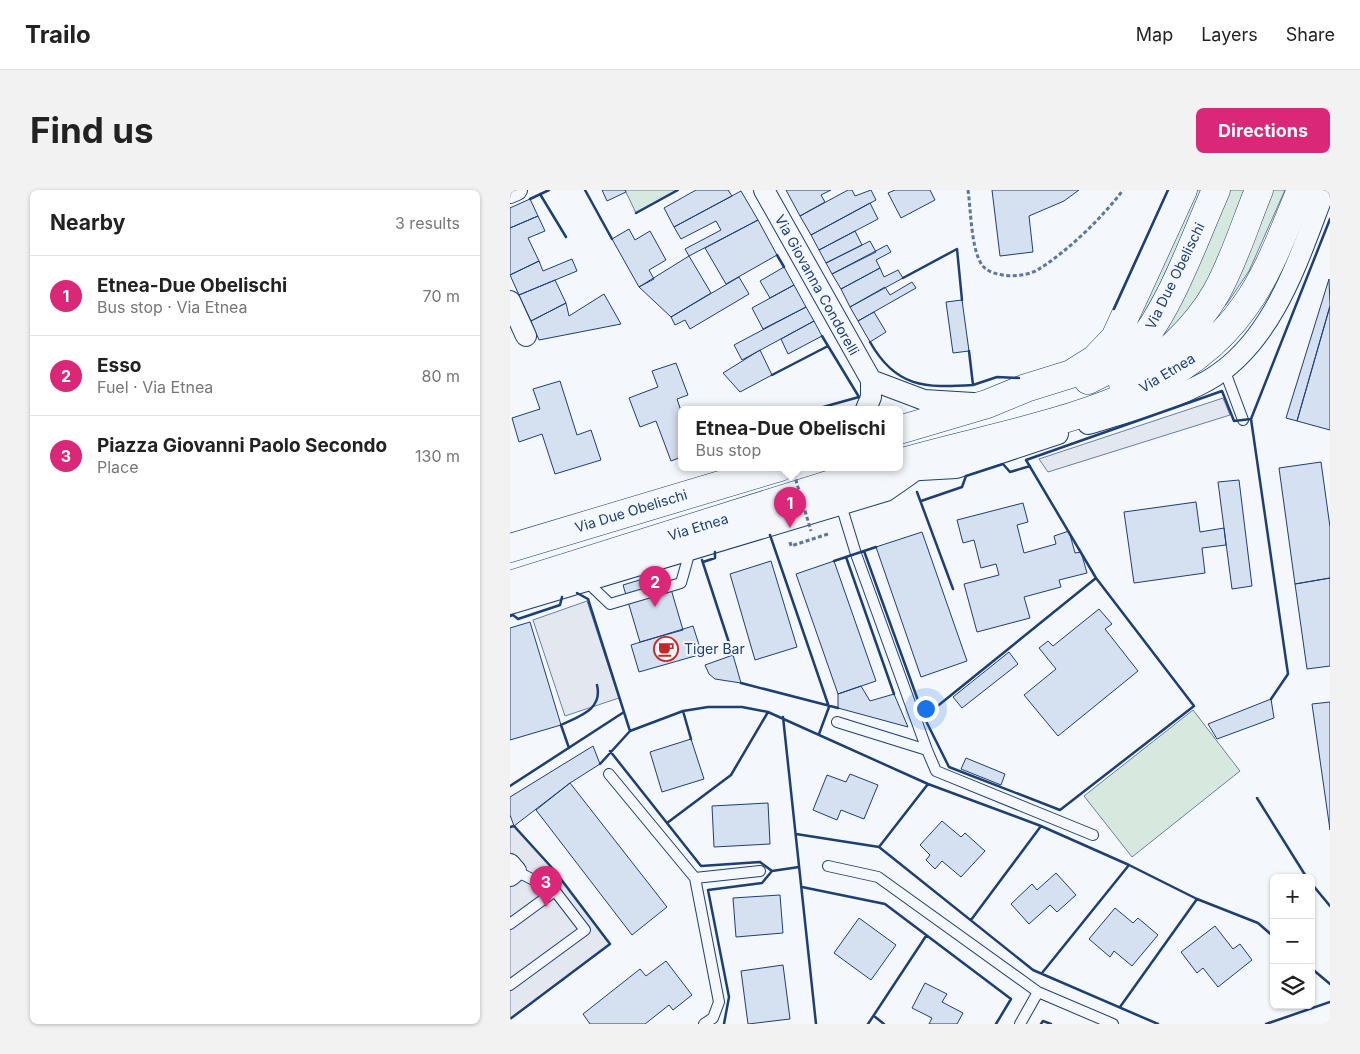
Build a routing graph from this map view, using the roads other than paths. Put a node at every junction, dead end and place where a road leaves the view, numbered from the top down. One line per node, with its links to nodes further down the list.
1 (764, 190): 10 (street, Via Giovanna Condorelli)
2 (1183, 190): 11 (main road, Via Due Obelischi)
3 (1216, 190): 11 (main road, Via Due Obelischi)
4 (1259, 190): 15 (main road, Via Etnea)
5 (1301, 190): 15 (main road, Via Etnea)
6 (1325, 190): 9 (street)
7 (510, 301): 8 (street)
8 (526, 336)
9 (1224, 369): 13 (lane); 16 (street)
10 (871, 380): 11 (street); 12 (street)
11 (987, 404): 14 (main road, Via Due Obelischi)
12 (867, 406)
13 (1244, 420)
14 (903, 429)
15 (948, 448): 16 (main road, Via Etnea)
16 (908, 466): 19 (street)
17 (767, 471): 21 (main road, Via Due Obelischi)
18 (871, 471): 20 (main road, Via Etnea)
19 (841, 505): 20 (street); 25 (lane)
20 (687, 541): 21 (main road, Via Etnea); 22 (street); 22 (lane)
21 (514, 565)
22 (587, 582): 23 (street)
23 (510, 604)
24 (837, 722): 25 (lane)
25 (927, 750): 27 (lane)
26 (609, 774): 31 (lane)
27 (1093, 835)
28 (828, 866): 35 (lane)
29 (512, 870): 32 (lane)
30 (760, 871): 31 (lane)
31 (695, 878): 36 (lane)
32 (555, 891): 33 (lane); 34 (lane)
33 (510, 924)
34 (510, 986)
35 (1038, 992): 37 (lane); 38 (lane)
36 (704, 1024)
37 (1020, 1024)
38 (1113, 1024)

